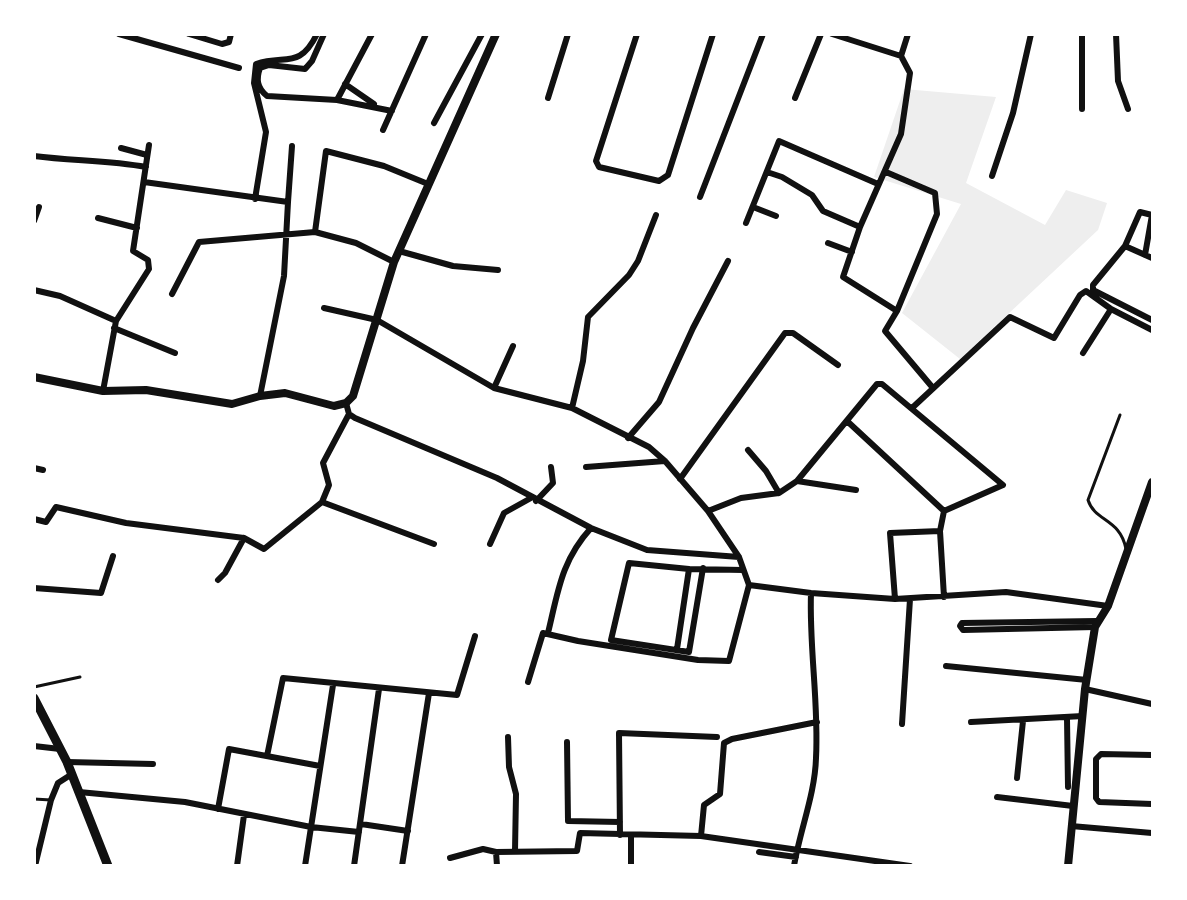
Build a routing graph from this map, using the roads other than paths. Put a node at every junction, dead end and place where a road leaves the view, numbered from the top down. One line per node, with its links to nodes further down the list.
1 (119, 34): 21 (street)
2 (189, 34): 3 (street)
3 (231, 34)
4 (317, 34): 45 (street)
5 (324, 34): 25 (street)
6 (372, 34): 22 (street)
7 (426, 34): 29 (street)
8 (568, 34): 23 (street)
9 (637, 34): 10 (street)
10 (713, 34)
11 (763, 34): 44 (street)
12 (821, 34): 24 (street)
13 (832, 34): 20 (street)
14 (908, 34): 20 (street)
15 (1031, 34): 40 (street)
16 (1082, 34): 27 (street)
17 (1116, 34): 28 (street)
18 (481, 35): 19 (street); 30 (street)
19 (494, 38): 42 (street)
20 (902, 56): 39 (street)
21 (239, 68)
22 (345, 84): 25 (street); 26 (street)
23 (548, 98)
24 (795, 98)
25 (337, 100): 26 (street)
26 (375, 106): 29 (street)
27 (1082, 109)
28 (1128, 109)
29 (392, 111): 31 (street)
30 (434, 123)
31 (382, 130)
32 (149, 145): 35 (street)
33 (292, 146): 46 (street)
34 (121, 148): 35 (street)
35 (147, 155): 37 (street)
36 (34, 156): 37 (street)
37 (146, 167): 41 (street)
38 (767, 172): 43 (street); 48 (street); 54 (street)
39 (886, 172): 43 (street); 71 (street)
40 (992, 176)
41 (144, 182): 45 (street); 55 (street)
42 (428, 184): 56 (street); 60 (street)
43 (878, 184): 54 (street)
44 (700, 196)
45 (255, 199): 46 (street)
46 (288, 202): 57 (street)
47 (39, 207): 52 (street)
48 (753, 207): 50 (street); 53 (street)
49 (656, 215): 86 (street)
50 (776, 216)
51 (98, 218): 55 (street)
52 (34, 221)
53 (746, 222)
54 (860, 227): 61 (street)
55 (137, 228): 74 (street)
56 (315, 232): 57 (street); 65 (street)
57 (286, 234): 68 (street); 84 (street)
58 (828, 243): 61 (street)
59 (1125, 246): 62 (street); 62 (street); 73 (street)
60 (399, 251): 65 (street); 66 (street)
61 (852, 252): 71 (street)
62 (1145, 255): 63 (street)
63 (1152, 258)
64 (728, 261): 91 (street)
65 (394, 262): 72 (street)
66 (498, 270)
67 (34, 290): 74 (street)
68 (172, 294)
69 (324, 308): 72 (street)
70 (1111, 309): 75 (street); 78 (street); 82 (street)
71 (897, 310): 82 (street)
72 (377, 320): 81 (street); 85 (street)
73 (1152, 320)
74 (115, 325): 77 (street); 83 (street)
75 (1152, 330)
76 (513, 346): 81 (street)
77 (175, 353)
78 (1083, 353)
79 (837, 365): 98 (street)
80 (34, 377): 83 (street)
81 (494, 388): 86 (street)
82 (933, 388): 87 (street)
83 (103, 391): 84 (street)
84 (260, 396): 85 (street)
85 (346, 403): 88 (street)
86 (572, 408): 91 (street)
87 (912, 408): 90 (street); 106 (street)
88 (349, 414): 103 (street); 104 (street)
89 (1120, 415): 113 (lane)
90 (847, 421): 99 (street); 106 (street)
91 (628, 438): 93 (street)
92 (748, 450): 102 (street)
93 (665, 461): 95 (street); 98 (street)
94 (551, 467): 103 (street)
95 (586, 467)
96 (34, 468): 97 (street)
97 (43, 470)
98 (680, 479): 105 (street)
99 (797, 481): 101 (street); 102 (street)
100 (1152, 482): 113 (street)
101 (856, 490)
102 (779, 493): 105 (street)
103 (533, 500): 108 (street); 112 (street)
104 (322, 502): 110 (street); 111 (street)
105 (708, 511): 115 (street)
106 (944, 511): 109 (street)
107 (34, 519): 110 (street)
108 (591, 528): 115 (street); 128 (street)
109 (940, 531): 123 (street); 124 (street)
110 (244, 538): 119 (street)
111 (434, 544)
112 (490, 544)
113 (1127, 553): 126 (street)
114 (113, 555): 121 (street)
115 (739, 557): 118 (street)
116 (703, 568): 117 (street); 118 (street); 130 (street)
117 (689, 569): 130 (street); 130 (street)
118 (743, 570): 120 (street)
119 (218, 580)
120 (748, 585): 122 (street); 128 (street)
121 (34, 588)
122 (811, 593): 124 (street); 144 (street)
123 (944, 597): 125 (street); 126 (street)
124 (895, 599): 125 (street)
125 (910, 599): 146 (street)
126 (1108, 606): 127 (street)
127 (1096, 624): 127 (street); 135 (street)
128 (548, 633): 133 (street)
129 (475, 636): 138 (street)
130 (677, 649)
131 (945, 666): 135 (street)
132 (80, 677): 136 (lane)
133 (528, 682)
134 (333, 685): 137 (street); 153 (street); 156 (street)
135 (1086, 685): 140 (street); 141 (street)
136 (34, 687)
137 (379, 689): 138 (street); 169 (street)
138 (429, 693): 172 (street)
139 (34, 698): 151 (main road)
140 (1152, 704)
141 (1083, 716): 142 (street); 165 (street)
142 (1067, 718): 143 (street); 159 (street)
143 (1023, 721): 145 (street); 158 (street)
144 (817, 722): 177 (street); 181 (street)
145 (971, 722)
146 (902, 724)
147 (508, 737): 178 (street)
148 (717, 737): 168 (street)
149 (567, 742): 168 (street)
150 (34, 746): 151 (street)
151 (60, 749): 154 (main road)
152 (1152, 755): 164 (street)
153 (267, 756): 156 (street); 166 (street)
154 (67, 762): 155 (street); 157 (main road)
155 (153, 764)
156 (320, 766): 171 (street)
157 (72, 774): 160 (main road); 163 (street)
158 (1017, 778)
159 (1068, 787)
160 (79, 792): 166 (street); 185 (main road)
161 (997, 797): 165 (street)
162 (34, 799): 163 (lane)
163 (51, 800): 184 (street)
164 (1152, 804)
165 (1072, 806): 170 (street)
166 (218, 809): 167 (street)
167 (244, 815): 171 (street); 186 (street)
168 (620, 822): 175 (street)
169 (361, 824): 172 (street); 173 (street)
170 (1071, 826): 174 (street); 194 (street)
171 (311, 827): 173 (street); 187 (street)
172 (408, 831): 189 (street)
173 (359, 832): 188 (street)
174 (1152, 832)
175 (620, 835): 176 (street); 178 (street)
176 (631, 835): 177 (street); 191 (street)
177 (701, 836): 181 (street)
178 (514, 851): 179 (street)
179 (496, 852): 182 (street); 190 (street)
180 (759, 852): 181 (street)
181 (796, 854): 183 (street); 192 (street)
182 (450, 858)
183 (890, 864): 193 (street)
184 (35, 866)
185 (108, 866)
186 (237, 866)
187 (305, 866)
188 (354, 866)
189 (402, 866)
190 (497, 866)
191 (631, 866)
192 (794, 866)
193 (910, 866)
194 (1068, 866)

